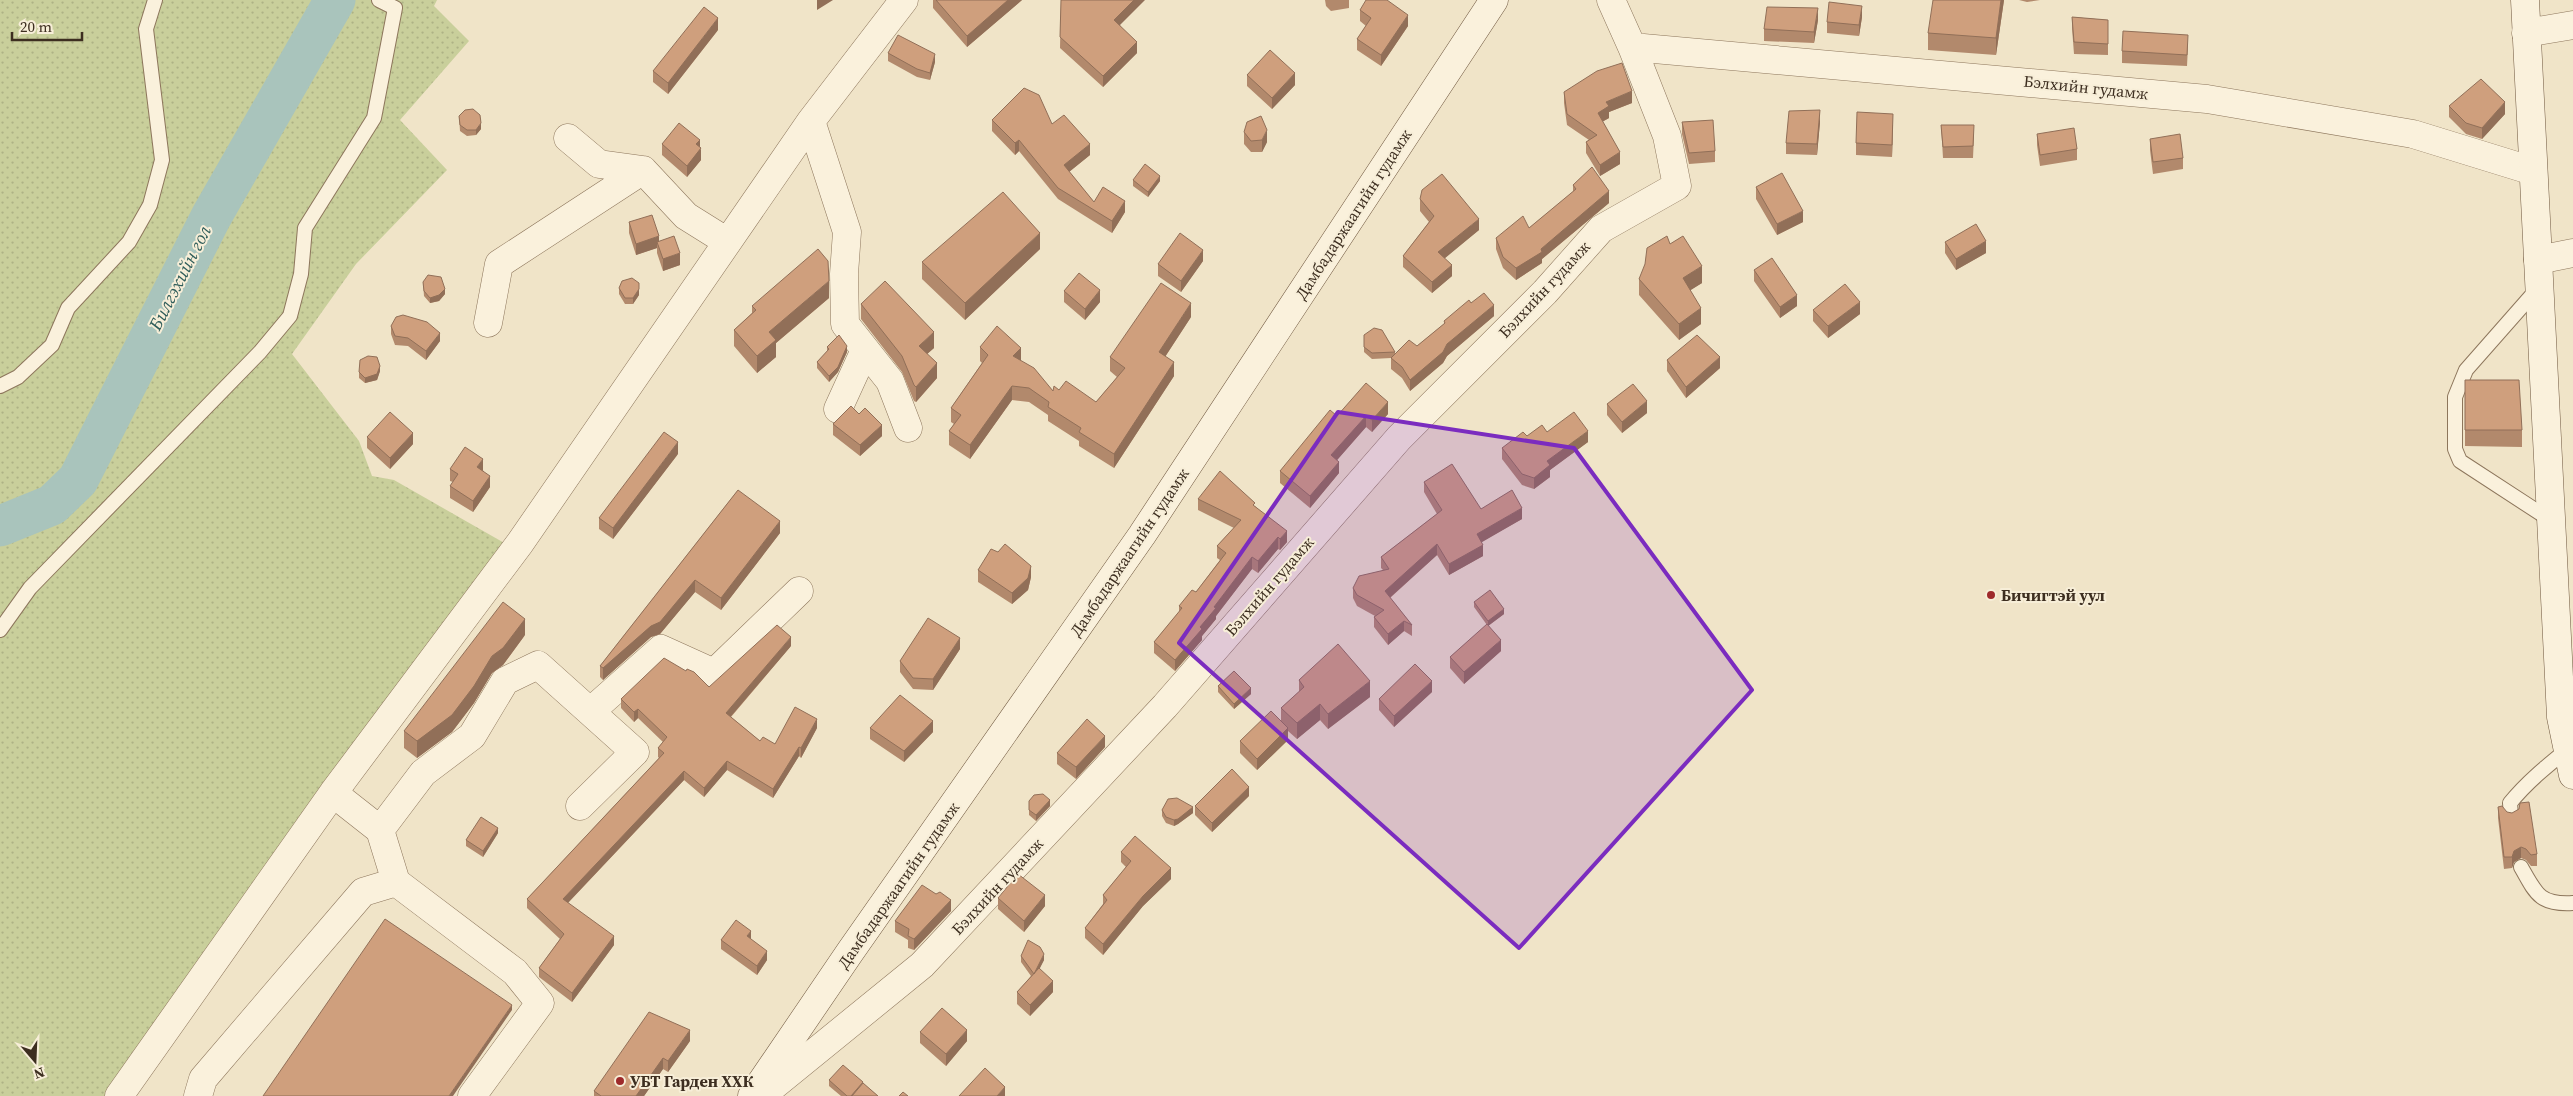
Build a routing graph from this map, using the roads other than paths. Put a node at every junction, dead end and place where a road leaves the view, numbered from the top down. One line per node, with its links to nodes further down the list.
1 (155, 0): 19 (lane)
2 (379, 0): 24 (lane)
3 (904, 0): 10 (street)
4 (1494, 0): 38 (street, Дамбадаржаагийн гудамж)
5 (1611, 0): 9 (street, Бэлхийн гудамж)
6 (2524, 0): 8 (street)
7 (2573, 25): 8 (street)
8 (2526, 33): 13 (street)
9 (1632, 46): 13 (street, Бэлхийн гудамж); 39 (street, Бэлхийн гудамж)
10 (810, 121): 14 (street); 18 (street)
11 (568, 138): 12 (street)
12 (643, 170): 14 (street); 17 (street)
13 (2533, 171): 16 (street)
14 (726, 241): 28 (street)
15 (2573, 253): 16 (street)
16 (2539, 273): 22 (street); 22 (lane)
17 (488, 323)
18 (865, 350): 20 (street); 21 (street)
19 (0, 386)
20 (838, 409)
21 (908, 428)
22 (2552, 521): 26 (street)
23 (799, 592): 25 (street)
24 (0, 630)
25 (591, 711): 29 (street); 31 (street)
26 (2568, 749): 27 (street); 30 (lane)
27 (2573, 776)
28 (333, 793): 31 (street); 35 (street)
29 (580, 806)
30 (2511, 816)
31 (380, 830): 33 (street)
32 (2521, 867): 34 (lane)
33 (396, 882): 36 (street); 37 (street)
34 (2573, 903)
35 (119, 1096)
36 (198, 1096)
37 (472, 1096)
38 (752, 1096)
39 (761, 1096)

